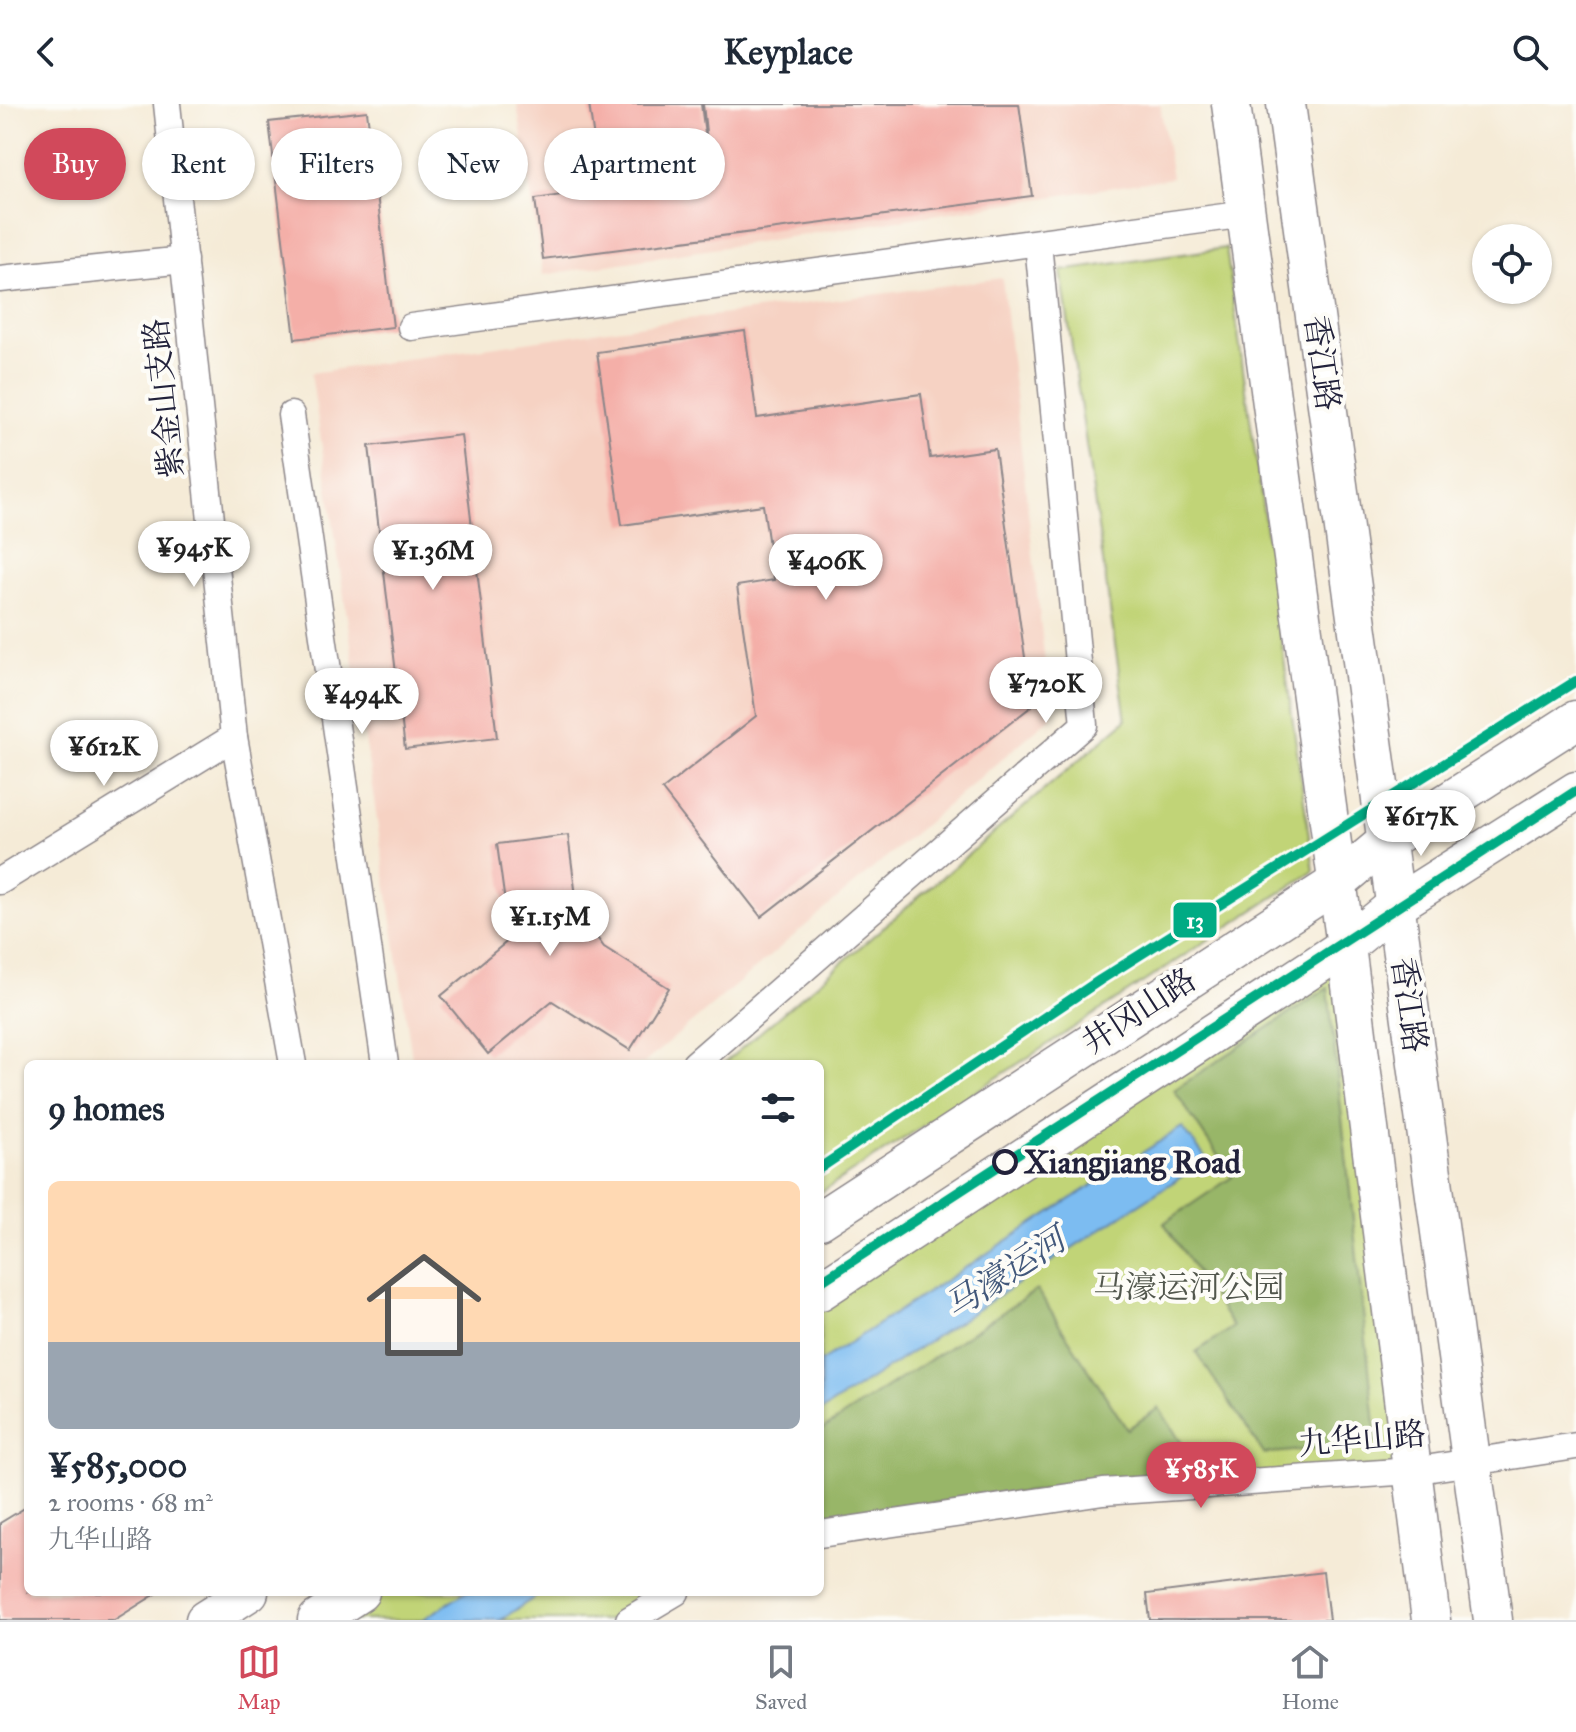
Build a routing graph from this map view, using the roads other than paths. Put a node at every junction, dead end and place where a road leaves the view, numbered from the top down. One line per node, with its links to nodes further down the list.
1 (167, 104): 6 (street, 紫金山支路)
2 (1231, 104): 4 (main road, 香江路)
3 (1286, 104): 13 (main road, 香江路)
4 (1246, 214): 5 (street); 15 (main road, 香江路)
5 (1038, 243): 8 (street); 20 (street)
6 (184, 260): 7 (street); 11 (street, 紫金山支路)
7 (0, 279)
8 (411, 327)
9 (291, 415): 19 (street)
10 (1576, 720): 13 (main road, 井冈山路)
11 (234, 737): 14 (street); 18 (street, 紫金山支路)
12 (1576, 791): 16 (main road, 井冈山路)
13 (1387, 841): 15 (main road, 井冈山路); 16 (main road, 香江路)
14 (0, 881)
15 (1338, 882): 17 (main road, 香江路); 21 (main road, 井冈山路)
16 (1396, 905): 17 (main road, 井冈山路); 24 (main road, 香江路)
17 (1346, 946): 22 (main road, 井冈山路); 25 (main road, 香江路)
18 (292, 1060)
19 (384, 1060)
20 (700, 1060)
21 (824, 1217)
22 (824, 1288)
23 (1576, 1446): 24 (street, 九华山路)
24 (1472, 1462): 25 (street, 九华山路); 34 (main road, 香江路)
25 (1412, 1471): 26 (street, 九华山路); 33 (main road, 香江路)
26 (824, 1533)
27 (243, 1596): 31 (main road)
28 (354, 1596): 32 (main road)
29 (670, 1596): 30 (street)
30 (633, 1619)
31 (205, 1620)
32 (317, 1620)
33 (1431, 1620)
34 (1493, 1620)

